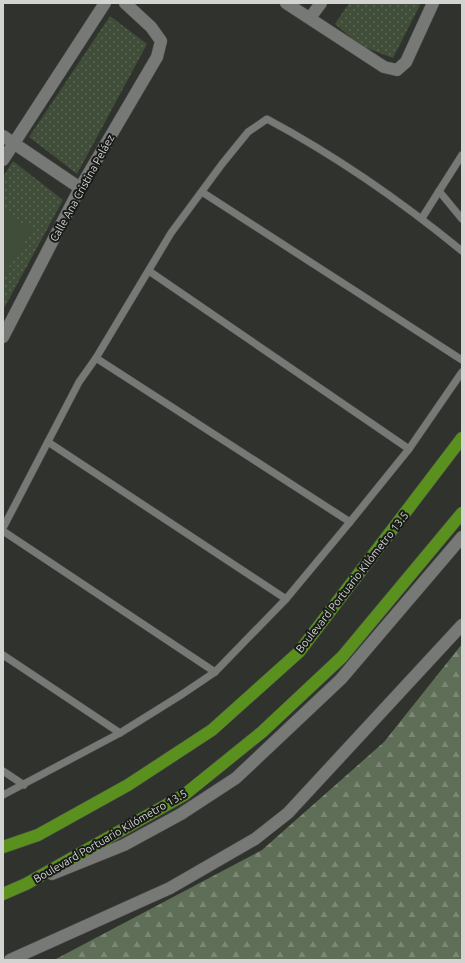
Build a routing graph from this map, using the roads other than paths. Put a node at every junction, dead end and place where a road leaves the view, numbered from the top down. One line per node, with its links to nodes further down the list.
1 (105, 3): 8 (street)
2 (125, 3): 11 (street, Calle Ana Cristina Peláez)
3 (286, 3): 6 (street)
4 (321, 3): 6 (street)
5 (433, 3): 6 (street)
6 (310, 18)
7 (3, 136): 8 (street)
8 (15, 142): 10 (street); 11 (street)
9 (462, 154): 12 (lane)
10 (3, 160)
11 (80, 188): 18 (street, Calle Ana Cristina Peláez)
12 (439, 191): 14 (lane); 15 (lane)
13 (202, 192): 14 (lane); 17 (lane); 20 (lane)
14 (422, 218): 16 (lane)
15 (462, 219)
16 (462, 251)
17 (149, 272): 19 (lane); 24 (lane)
18 (3, 337)
19 (96, 358): 23 (lane); 26 (lane)
20 (462, 360)
21 (462, 372): 24 (lane)
22 (462, 438): 37 (highway, Boulevard Portuario Kilómetro 13.5)
23 (48, 442): 27 (lane); 29 (lane)
24 (409, 449): 26 (lane)
25 (462, 513): 38 (highway, Boulevard Portuario Kilómetro 13.5)
26 (350, 522): 29 (lane)
27 (3, 529): 32 (lane)
28 (462, 537): 38 (street)
29 (286, 599): 32 (lane)
30 (462, 625): 40 (street)
31 (3, 655): 33 (lane)
32 (215, 672): 33 (lane)
33 (120, 733): 35 (lane)
34 (3, 771): 35 (lane)
35 (24, 785): 36 (lane)
36 (3, 795)
37 (3, 847)
38 (26, 884): 39 (highway, Boulevard Portuario Kilómetro 13.5)
39 (3, 894)
40 (10, 960)

